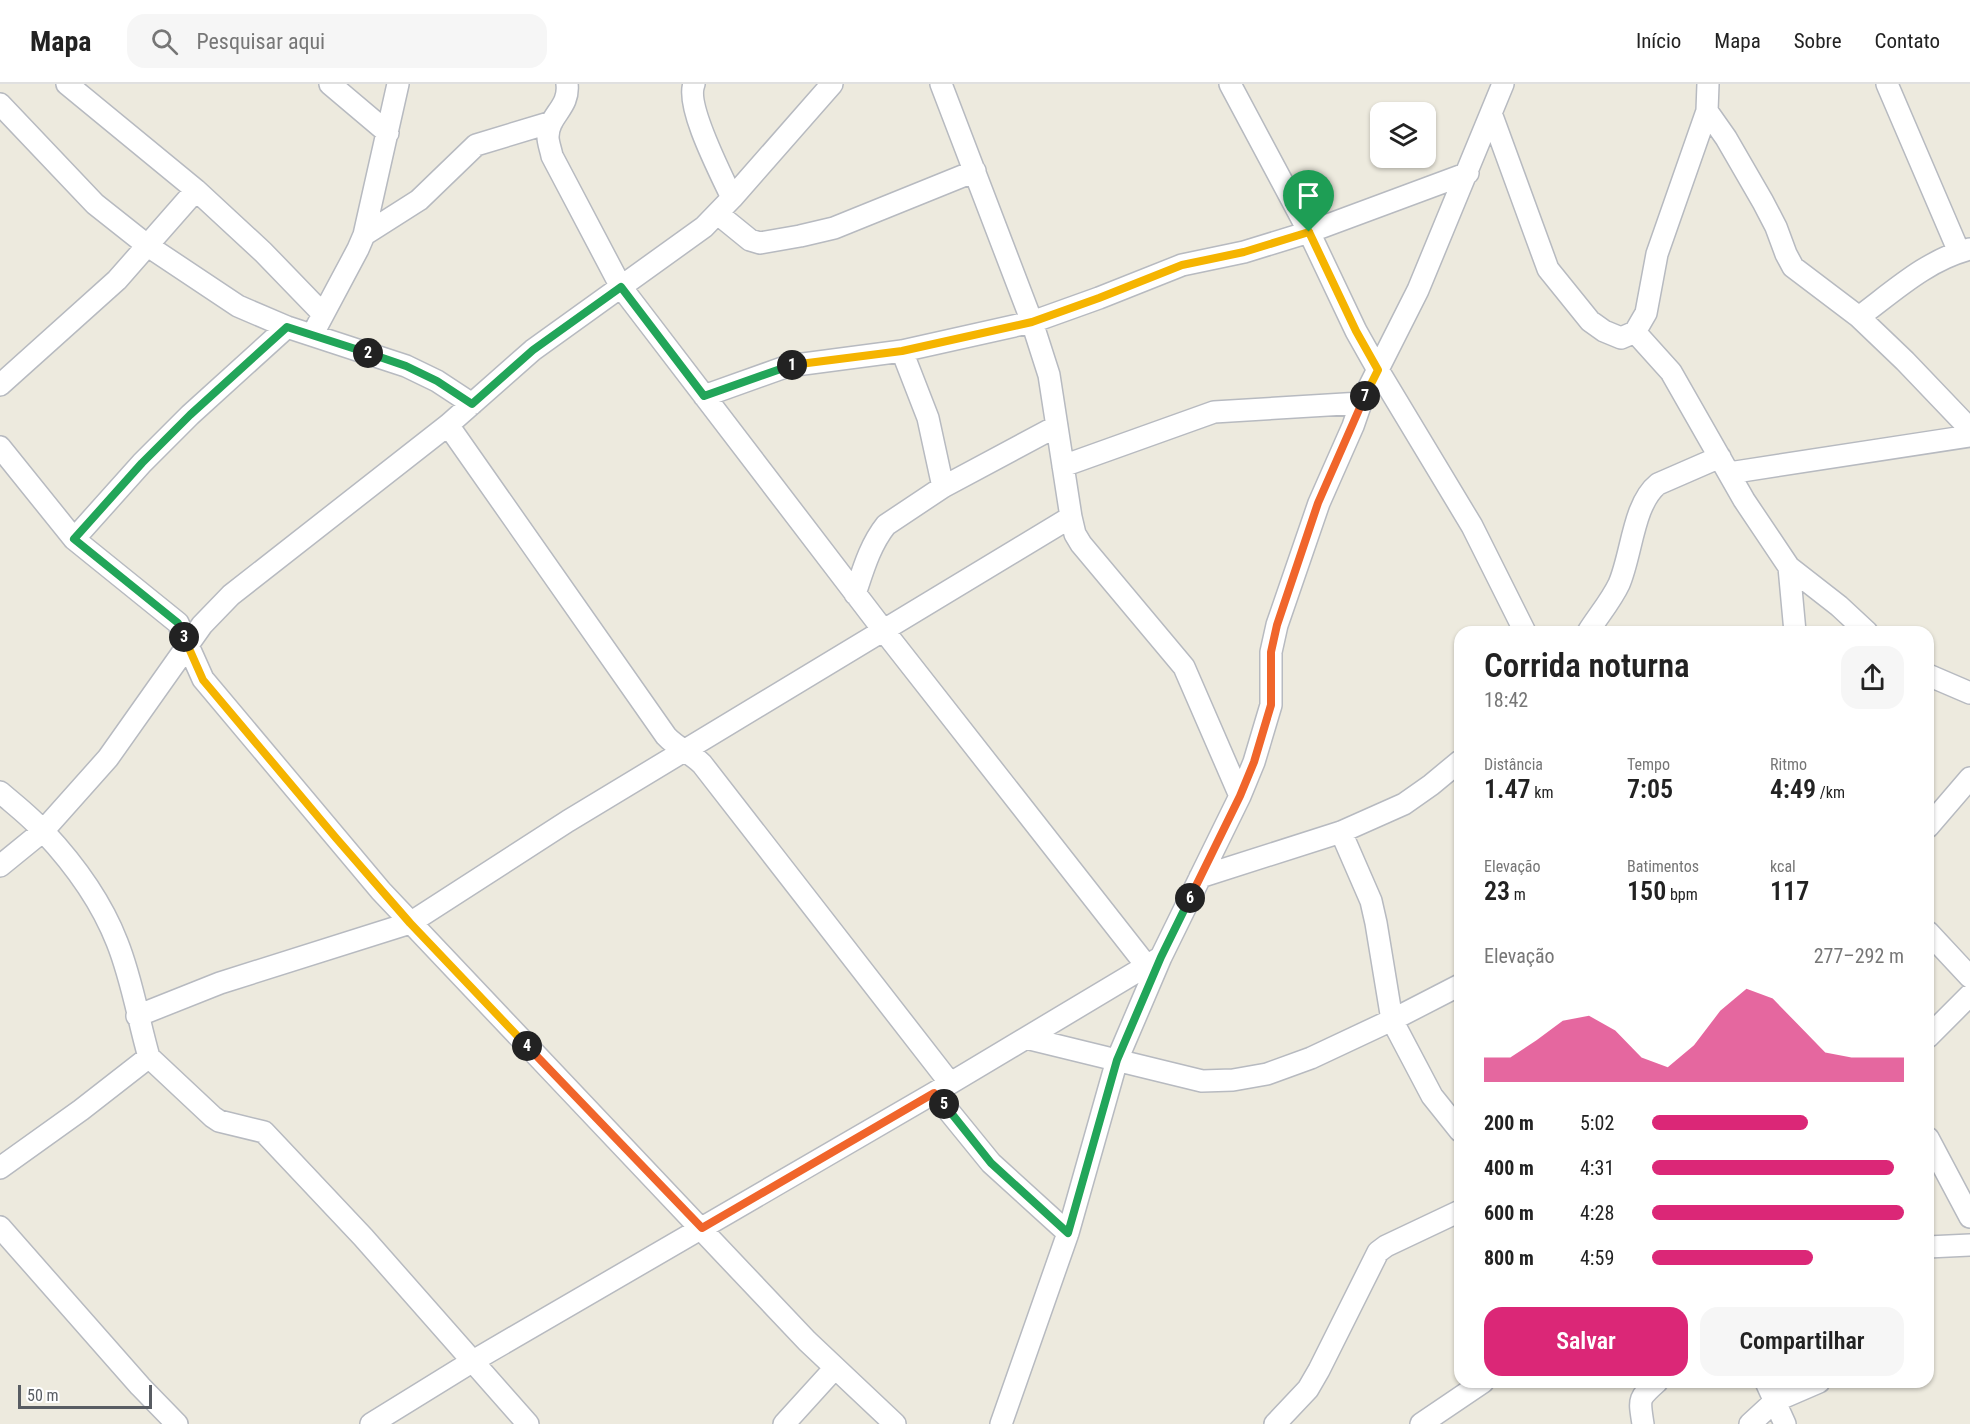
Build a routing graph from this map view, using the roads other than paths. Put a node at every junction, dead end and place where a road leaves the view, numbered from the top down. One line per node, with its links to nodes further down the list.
1 (67, 84): 19 (street)
2 (330, 84): 16 (street)
3 (398, 84): 16 (street)
4 (567, 84): 15 (street)
5 (694, 84): 20 (street)
6 (832, 84): 20 (street)
7 (941, 84): 17 (street)
8 (1230, 84): 21 (street)
9 (1503, 84): 14 (street)
10 (1708, 84): 13 (street)
11 (1887, 84): 24 (street)
12 (0, 104): 23 (street)
13 (1707, 111): 27 (street); 30 (street)
14 (1491, 113): 18 (street); 30 (street)
15 (552, 122): 22 (street); 25 (street)
16 (388, 134): 22 (street)
17 (975, 171): 20 (street); 28 (street)
18 (1468, 172): 21 (street); 33 (street)
19 (196, 190): 23 (street); 26 (street)
20 (725, 206): 25 (street)
21 (1309, 232): 28 (street); 33 (street)
22 (364, 235): 26 (street)
23 (148, 246): 29 (street); 34 (street)
24 (1964, 251): 27 (street)
25 (621, 287): 35 (street); 37 (street)
26 (323, 314): 31 (street)
27 (1858, 317): 40 (street)
28 (1032, 322): 32 (street); 39 (street)
29 (287, 327): 31 (street); 47 (street)
30 (1635, 332): 43 (street)
31 (313, 335): 37 (street)
32 (902, 351): 35 (street); 45 (street)
33 (1378, 370): 36 (street); 50 (street)
34 (0, 386)
35 (704, 396): 49 (street)
36 (1361, 403): 44 (street); 62 (street)
37 (472, 404): 38 (street)
38 (448, 425): 55 (street); 58 (street)
39 (1057, 426): 44 (street); 45 (street)
40 (1970, 429)
41 (1970, 436): 43 (street)
42 (0, 447): 47 (street)
43 (1724, 465): 48 (street); 51 (street)
44 (1063, 466): 46 (street)
45 (943, 487): 49 (street)
46 (1071, 518): 54 (street); 62 (street)
47 (74, 539): 55 (street)
48 (1789, 567): 52 (street); 53 (street)
49 (855, 594): 54 (street)
50 (1522, 626)
51 (1592, 626)
52 (1794, 626)
53 (1860, 626)
54 (884, 630): 58 (street); 70 (street)
55 (187, 645): 64 (street); 68 (street)
56 (1934, 678): 57 (street)
57 (1970, 693)
58 (684, 751): 68 (street); 80 (street)
59 (1454, 766): 65 (street)
60 (1970, 778): 63 (street)
61 (0, 792): 64 (street)
62 (1240, 796): 67 (street)
63 (1934, 819)
64 (44, 831): 66 (street); 74 (street)
65 (1341, 832): 67 (street); 75 (street)
66 (0, 866)
67 (1200, 877): 70 (street)
68 (410, 923): 74 (street); 87 (street)
69 (1934, 938): 71 (street)
70 (1153, 961): 77 (street); 79 (street)
71 (1970, 977)
72 (1454, 988): 75 (street)
73 (1970, 995): 76 (street)
74 (137, 1016): 78 (street)
75 (1392, 1020): 79 (street); 81 (street)
76 (1934, 1031)
77 (1026, 1038): 79 (street); 80 (street)
78 (149, 1057): 83 (street); 91 (street)
79 (1117, 1060): 88 (street)
80 (942, 1088): 87 (street); 88 (street)
81 (1454, 1124)
82 (1934, 1149): 85 (street)
83 (0, 1168)
84 (1454, 1214): 104 (street)
85 (1970, 1218)
86 (0, 1227): 98 (street)
87 (702, 1228): 91 (street); 92 (street)
88 (1068, 1233): 103 (street)
89 (1970, 1245): 90 (street)
90 (1934, 1246)
91 (473, 1361): 99 (street); 100 (street)
92 (834, 1369): 101 (street); 102 (street)
93 (1474, 1388): 105 (street)
94 (1650, 1388): 106 (street)
95 (1769, 1388): 97 (street)
96 (1805, 1388): 97 (street)
97 (1775, 1401): 107 (street); 108 (street)
98 (177, 1424)
99 (371, 1424)
100 (528, 1424)
101 (784, 1424)
102 (895, 1424)
103 (1001, 1424)
104 (1275, 1424)
105 (1421, 1424)
106 (1643, 1424)
107 (1750, 1424)
108 (1785, 1424)

